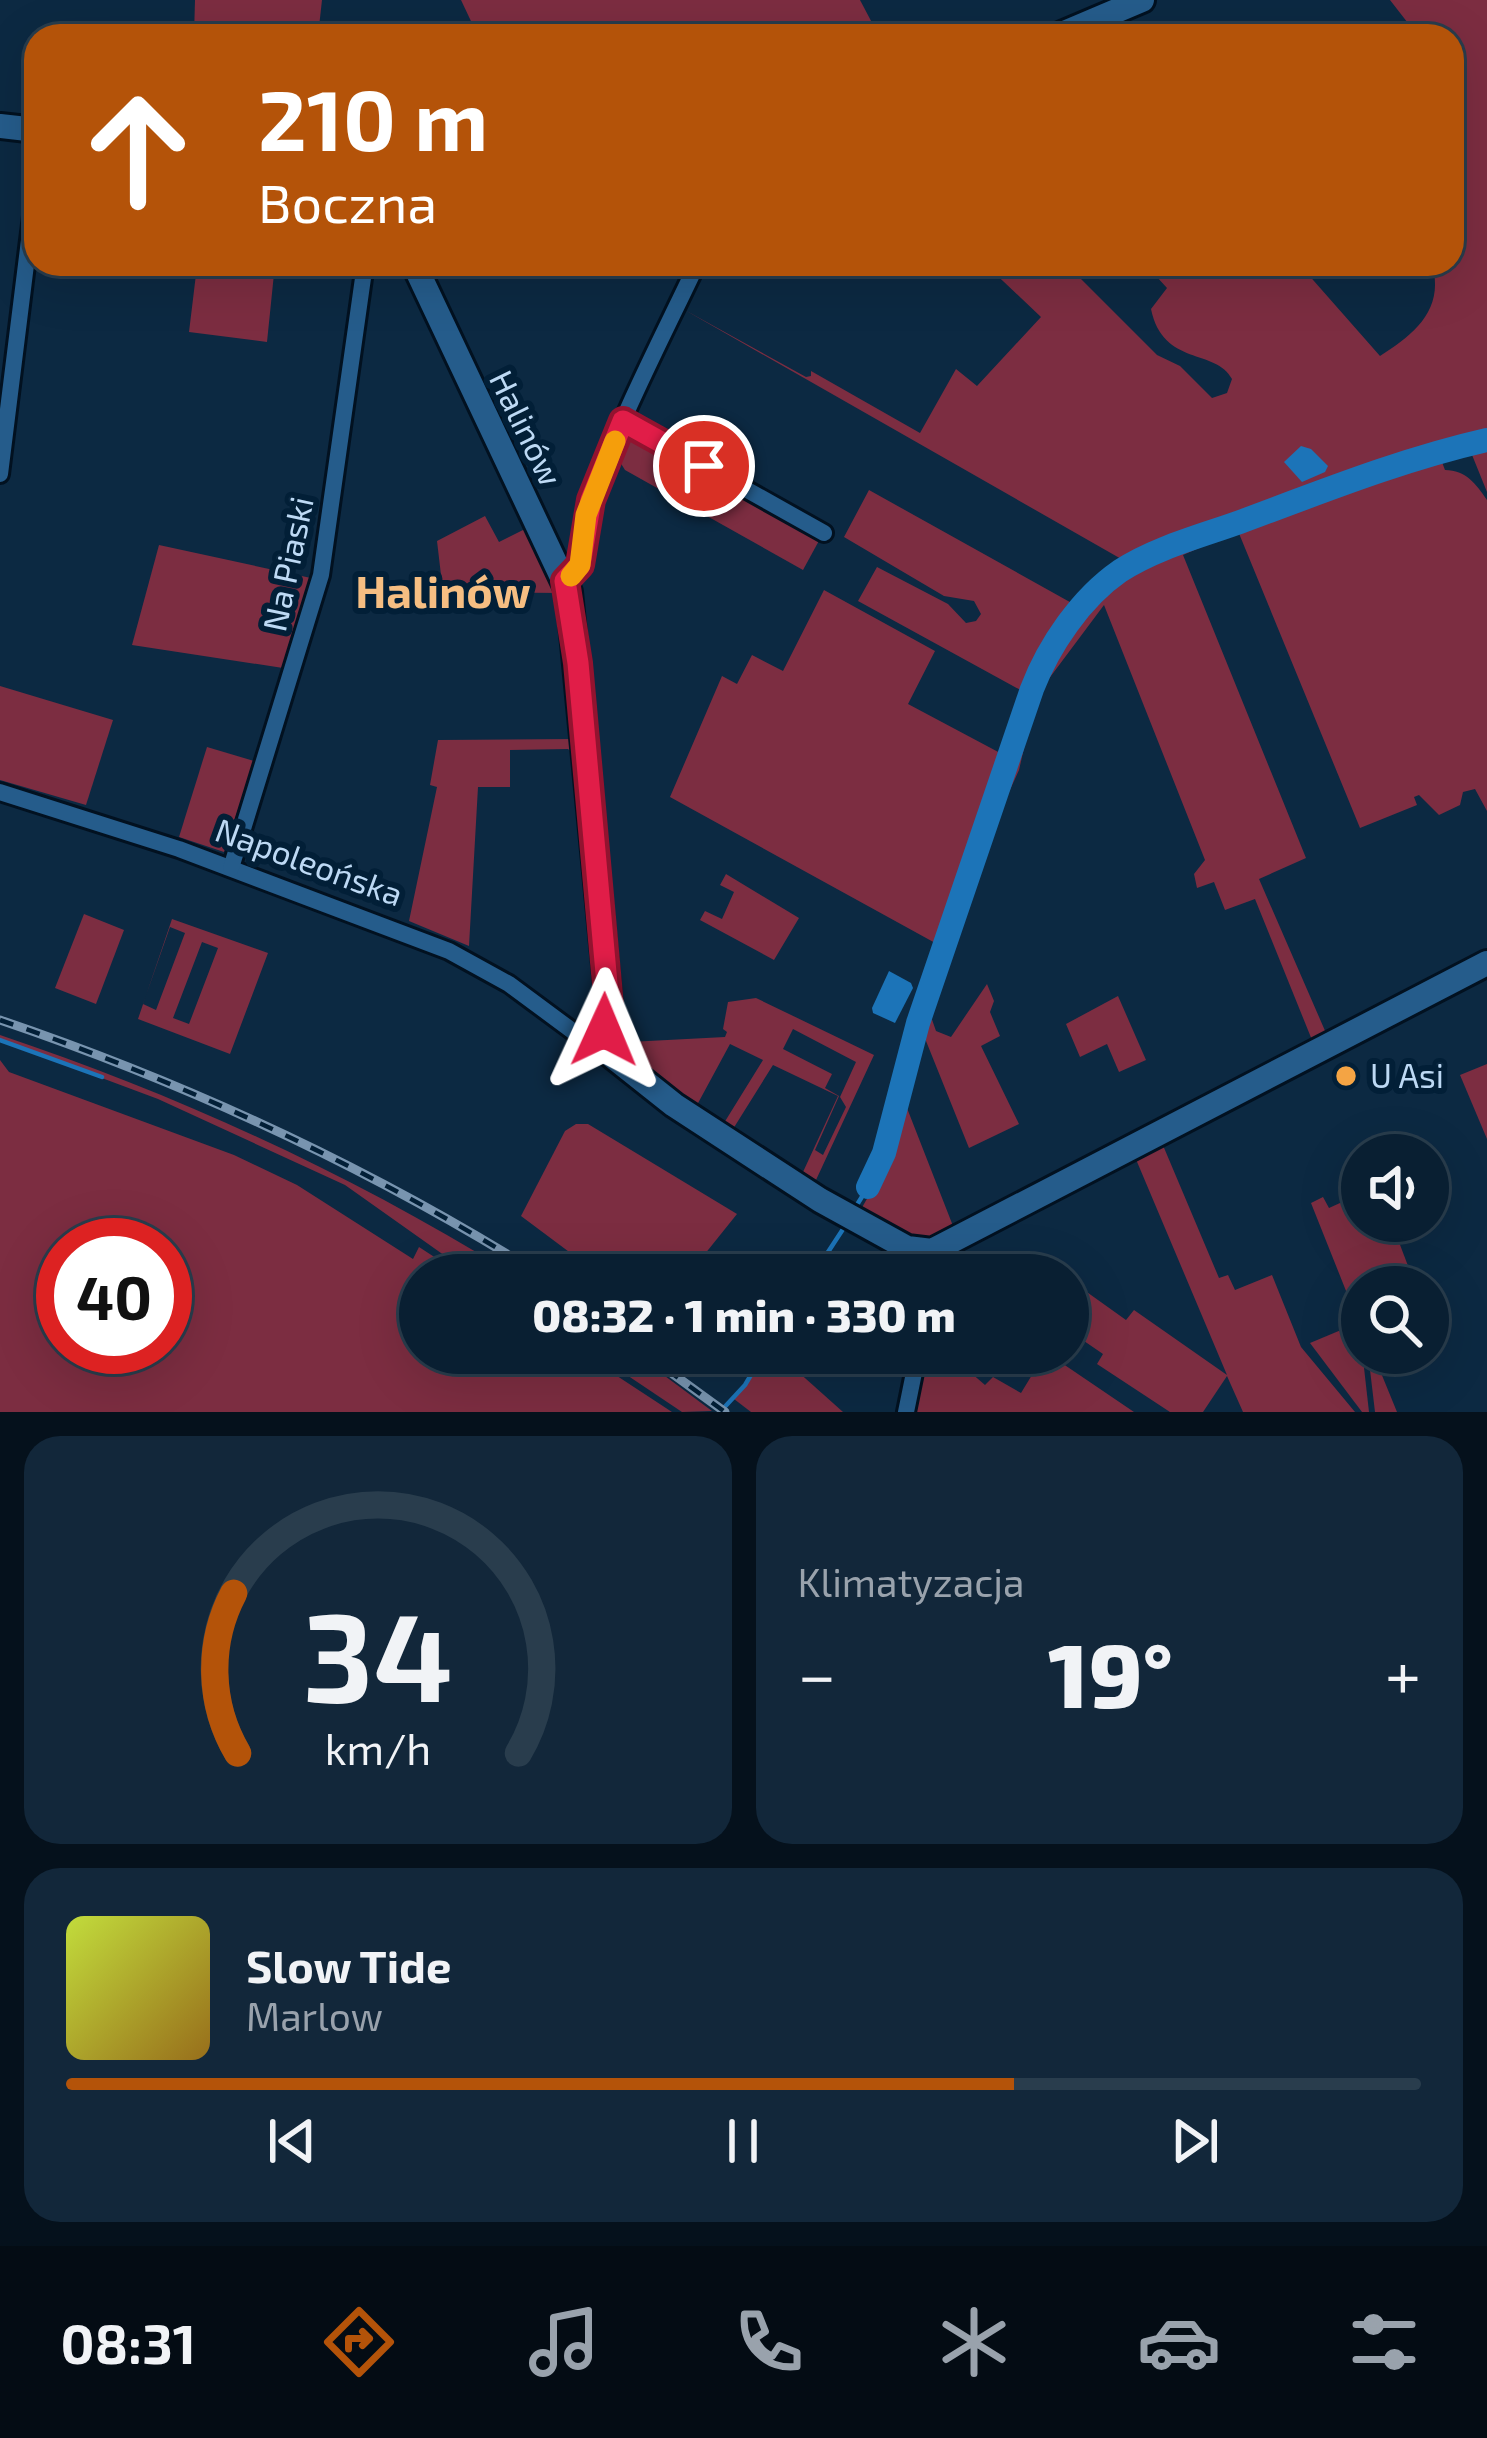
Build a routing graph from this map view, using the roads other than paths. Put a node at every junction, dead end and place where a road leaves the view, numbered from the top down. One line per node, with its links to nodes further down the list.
1 (1142, 0): 2 (street)
2 (1085, 24)
3 (25, 276): 8 (street)
4 (363, 276): 12 (street, Na Piaski)
5 (420, 276): 10 (street, Halinów)
6 (691, 276): 7 (street)
7 (623, 421): 9 (street); 10 (street)
8 (0, 474)
9 (824, 533)
10 (565, 581): 14 (street, Halinów)
11 (0, 792): 12 (street, Napoleońska)
12 (231, 868): 14 (street, Napoleońska)
13 (1487, 963): 16 (street)
14 (605, 1041): 15 (street)
15 (918, 1254)
16 (953, 1254)
17 (913, 1374): 18 (street)
18 (905, 1412)

